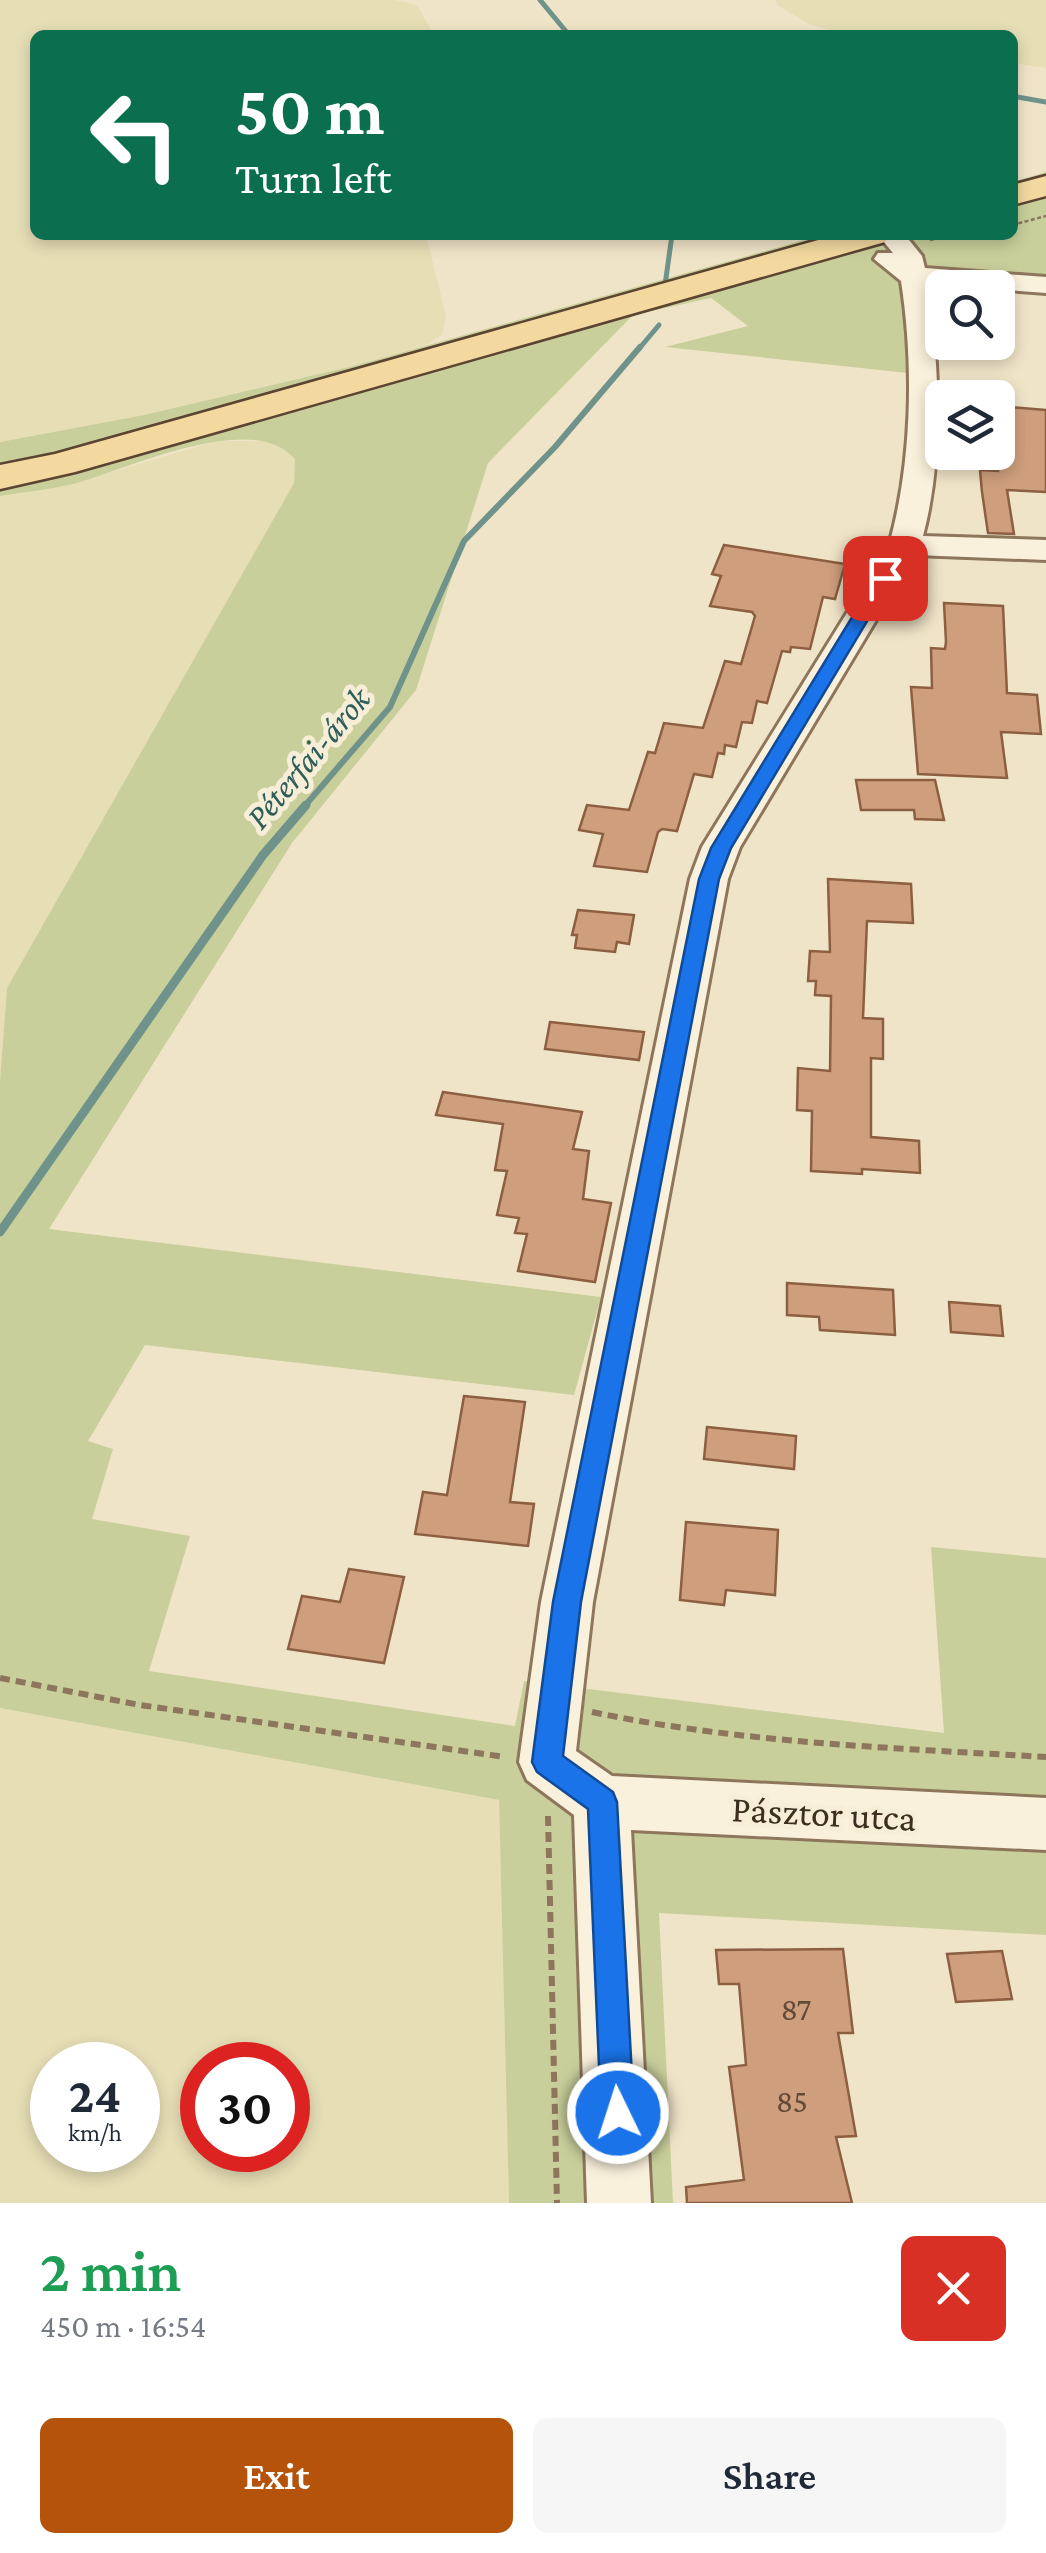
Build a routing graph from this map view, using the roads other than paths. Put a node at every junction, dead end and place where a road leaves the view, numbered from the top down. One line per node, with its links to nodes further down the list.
1 (1046, 186): 2 (main road)
2 (1018, 193)
3 (855, 240): 8 (main road)
4 (865, 240): 6 (street)
5 (895, 240): 6 (street)
6 (910, 275): 7 (street); 9 (street)
7 (1046, 285)
8 (0, 476)
9 (905, 545): 10 (street); 11 (street)
10 (1046, 550)
11 (602, 1802): 12 (street, Pásztor utca); 13 (street)
12 (1046, 1824)
13 (619, 2203)

